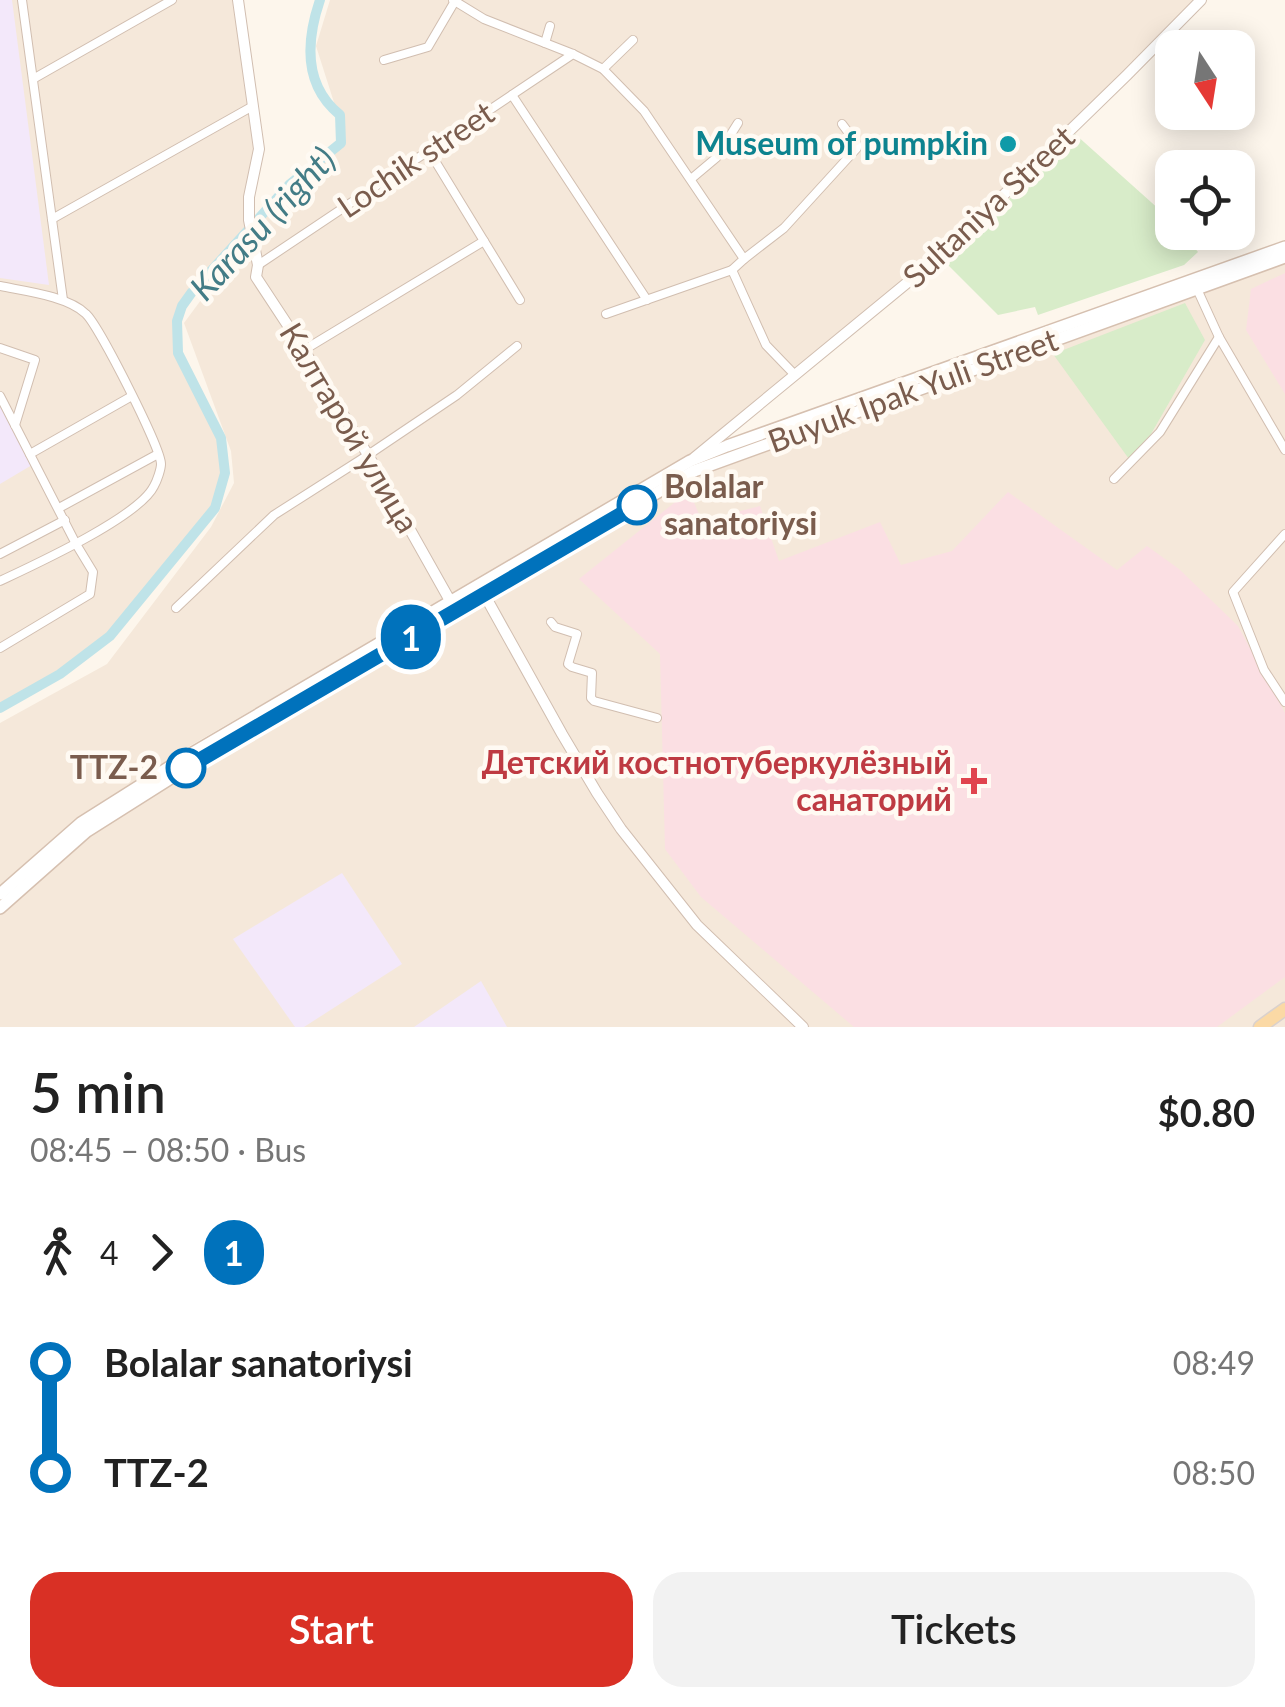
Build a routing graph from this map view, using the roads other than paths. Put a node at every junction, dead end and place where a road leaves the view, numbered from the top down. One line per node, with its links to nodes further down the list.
1 (22, 0): 12 (street)
2 (172, 0): 12 (street)
3 (238, 0): 14 (street, Калтарой улица)
4 (1201, 0): 36 (street, Sultаniya Street)
5 (454, 1): 8 (street); 10 (street)
6 (550, 26): 8 (street)
7 (632, 40): 11 (street)
8 (545, 43): 9 (street)
9 (573, 54): 11 (street); 13 (street, Lochik street)
10 (384, 60)
11 (604, 69): 18 (street)
12 (33, 78): 19 (street)
13 (512, 95): 17 (street, Lochik street); 30 (street)
14 (253, 106): 19 (street); 24 (street, Калтарой улица)
15 (738, 123): 18 (street)
16 (842, 124): 23 (street)
17 (429, 151): 20 (street); 24 (street, Lochik street)
18 (691, 179): 23 (street)
19 (52, 219): 28 (street)
20 (484, 241): 29 (street); 35 (street)
21 (1285, 247): 26 (main road, Buyuk Ipak Yuli Street)
22 (1285, 257): 26 (main road, Buyuk Ipak Yuli Street)
23 (744, 259): 25 (street)
24 (258, 265): 35 (street, Калтарой улица)
25 (732, 270): 30 (street); 36 (street)
26 (1195, 284): 32 (street); 44 (main road, Buyuk Ipak Yuli Street); 52 (main road, Buyuk Ipak Yuli Street)
27 (0, 286): 28 (street)
28 (63, 300): 38 (street)
29 (520, 300)
30 (647, 300): 31 (street)
31 (606, 314)
32 (1218, 336): 40 (street); 45 (street)
33 (516, 346): 43 (street)
34 (0, 348): 39 (street)
35 (304, 350): 43 (street, Калтарой улица)
36 (794, 374): 44 (street, Sultаniya Street)
37 (0, 396): 39 (street)
38 (132, 396): 41 (street); 42 (street)
39 (15, 425): 41 (street)
40 (1285, 450)
41 (30, 454): 46 (street)
42 (158, 454): 46 (street); 49 (street)
43 (368, 456): 53 (street, Калтарой улица); 54 (street)
44 (690, 462): 52 (main road, Buyuk Ipak Yuli Street)
45 (1114, 479)
46 (59, 508): 47 (street)
47 (65, 520): 49 (street); 50 (street)
48 (1285, 534): 57 (street)
49 (76, 544): 51 (street); 56 (street)
50 (0, 554)
51 (0, 582)
52 (481, 590): 53 (main road, Buyuk Ipak Yuli Street); 62 (street)
53 (453, 606): 59 (main road, Buyuk Ipak Yuli Street); 60 (main road, Buyuk Ipak Yuli Street)
54 (176, 608)
55 (551, 622): 58 (street)
56 (0, 648)
57 (1285, 702)
58 (657, 718)
59 (0, 894)
60 (0, 908)
61 (1285, 1009): 63 (main road)
62 (803, 1027)
63 (1260, 1027)

